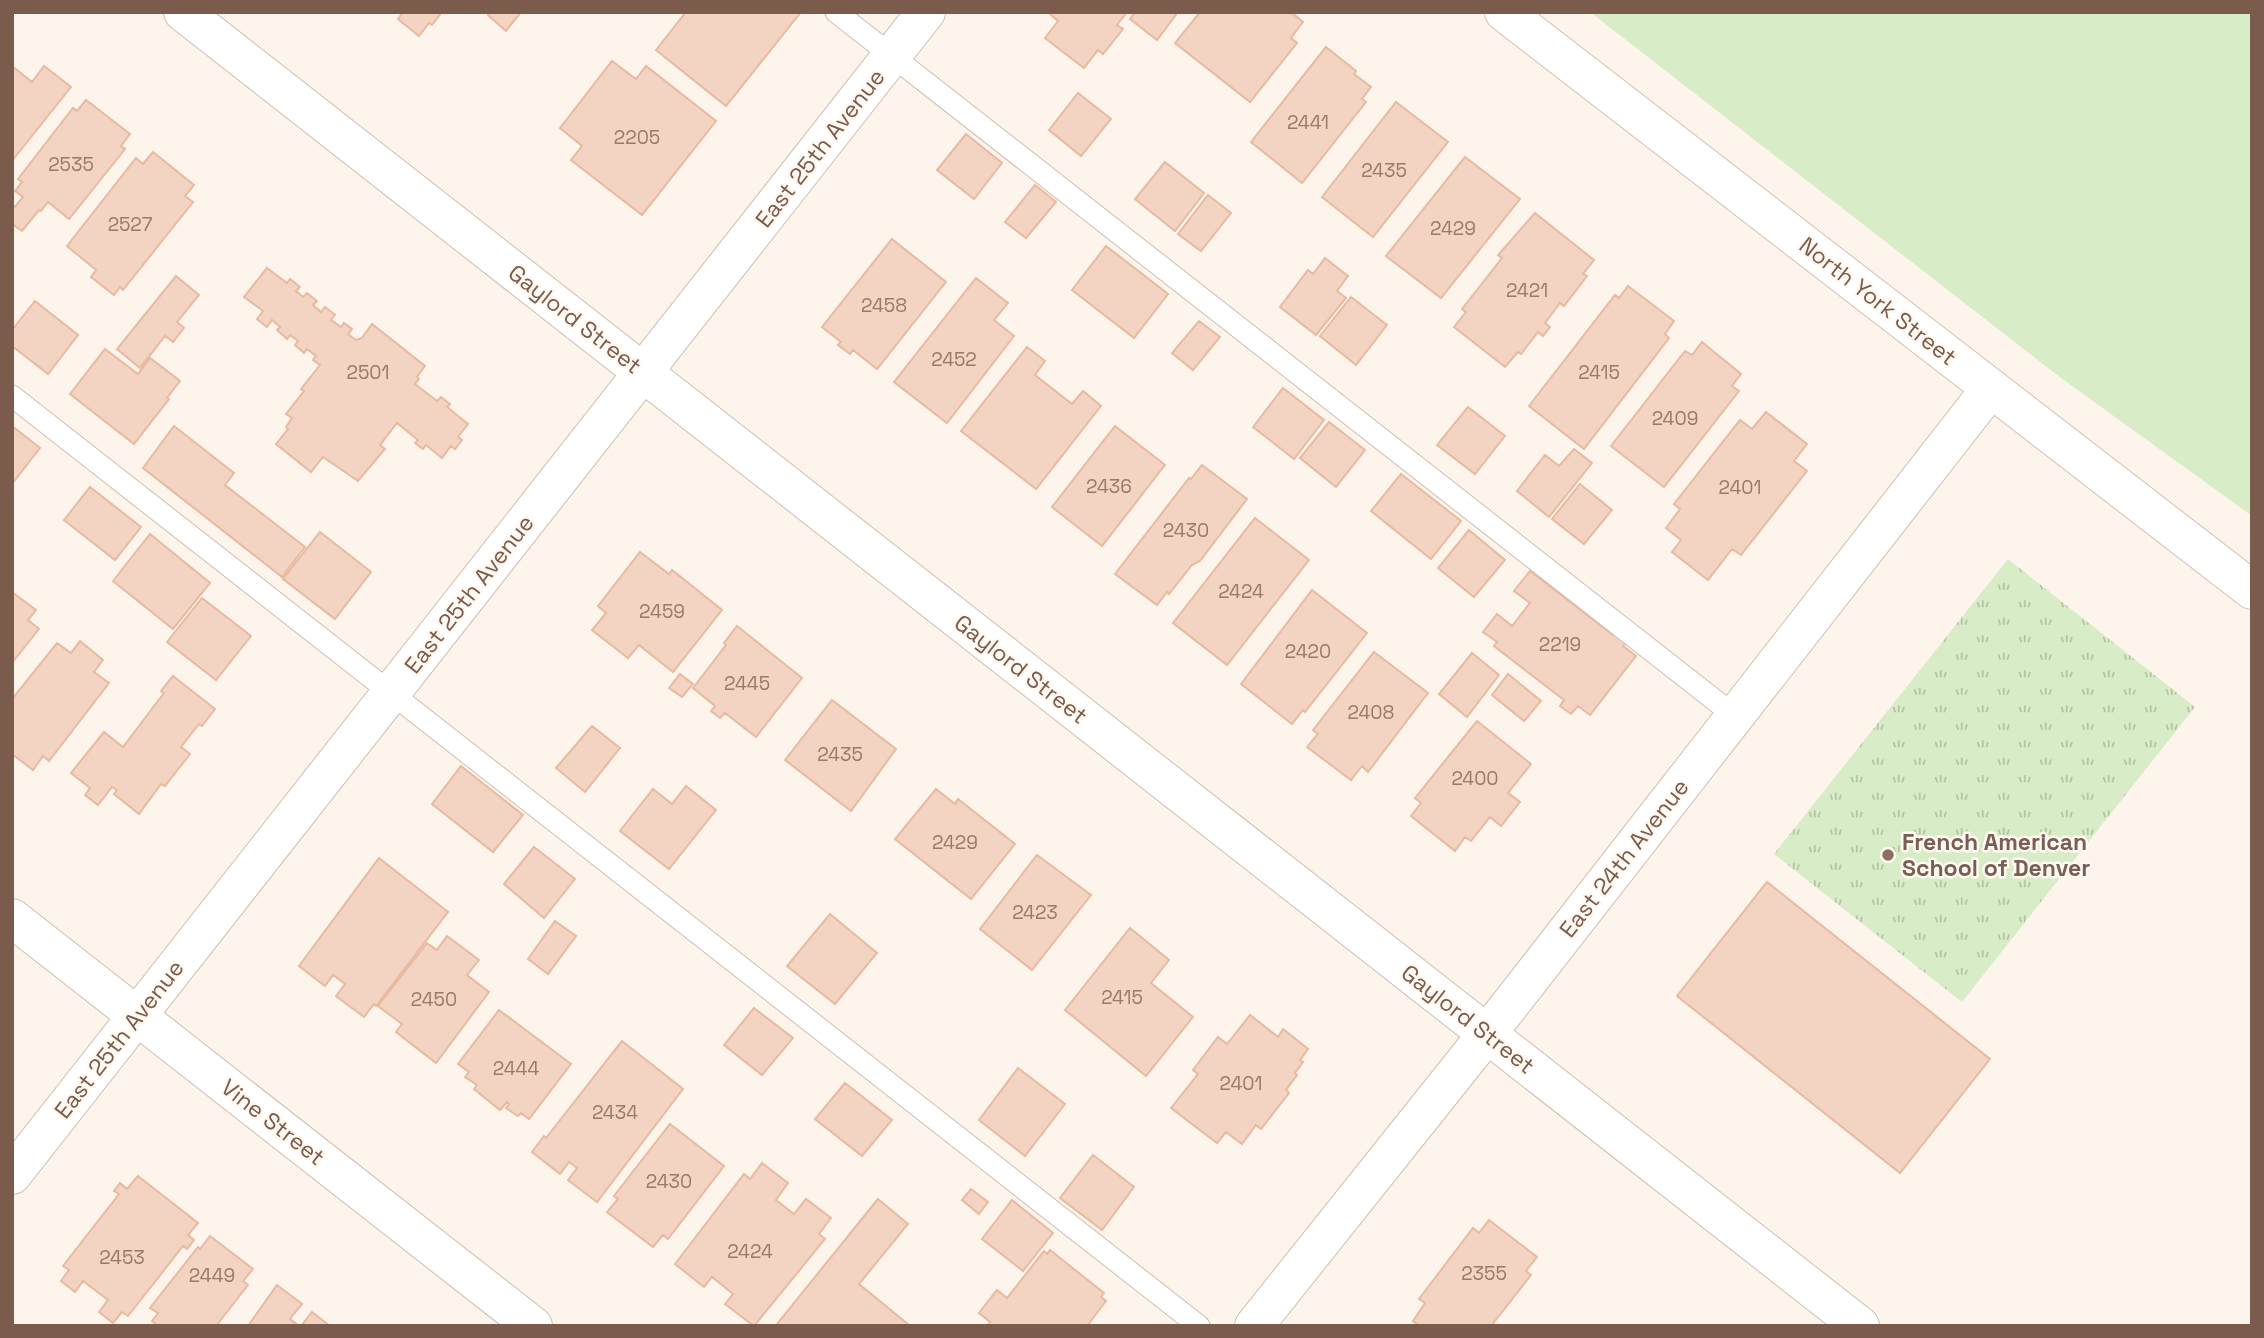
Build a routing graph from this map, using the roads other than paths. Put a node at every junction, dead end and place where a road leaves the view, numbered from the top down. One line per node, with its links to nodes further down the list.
1 (183, 12): 6 (street, Gaylord Street)
2 (836, 12): 5 (lane)
3 (926, 12): 5 (street, East 25th Avenue)
4 (1504, 12): 7 (street, North York Street)
5 (892, 56): 6 (street, East 25th Avenue); 11 (lane)
6 (643, 373): 10 (street, East 25th Avenue); 14 (street, Gaylord Street)
7 (1991, 388): 9 (street, North York Street); 11 (street, East 24th Avenue)
8 (12, 396): 10 (lane)
9 (2252, 590)
10 (391, 693): 13 (street, East 25th Avenue); 17 (lane)
11 (1735, 716): 14 (street, East 24th Avenue)
12 (12, 918): 13 (street, Vine Street)
13 (137, 1016): 15 (street, East 25th Avenue); 16 (street, Vine Street)
14 (1487, 1034): 18 (street, East 24th Avenue); 19 (street, Gaylord Street)
15 (12, 1175)
16 (533, 1326)
17 (1199, 1326)
18 (1255, 1326)
19 (1860, 1326)

